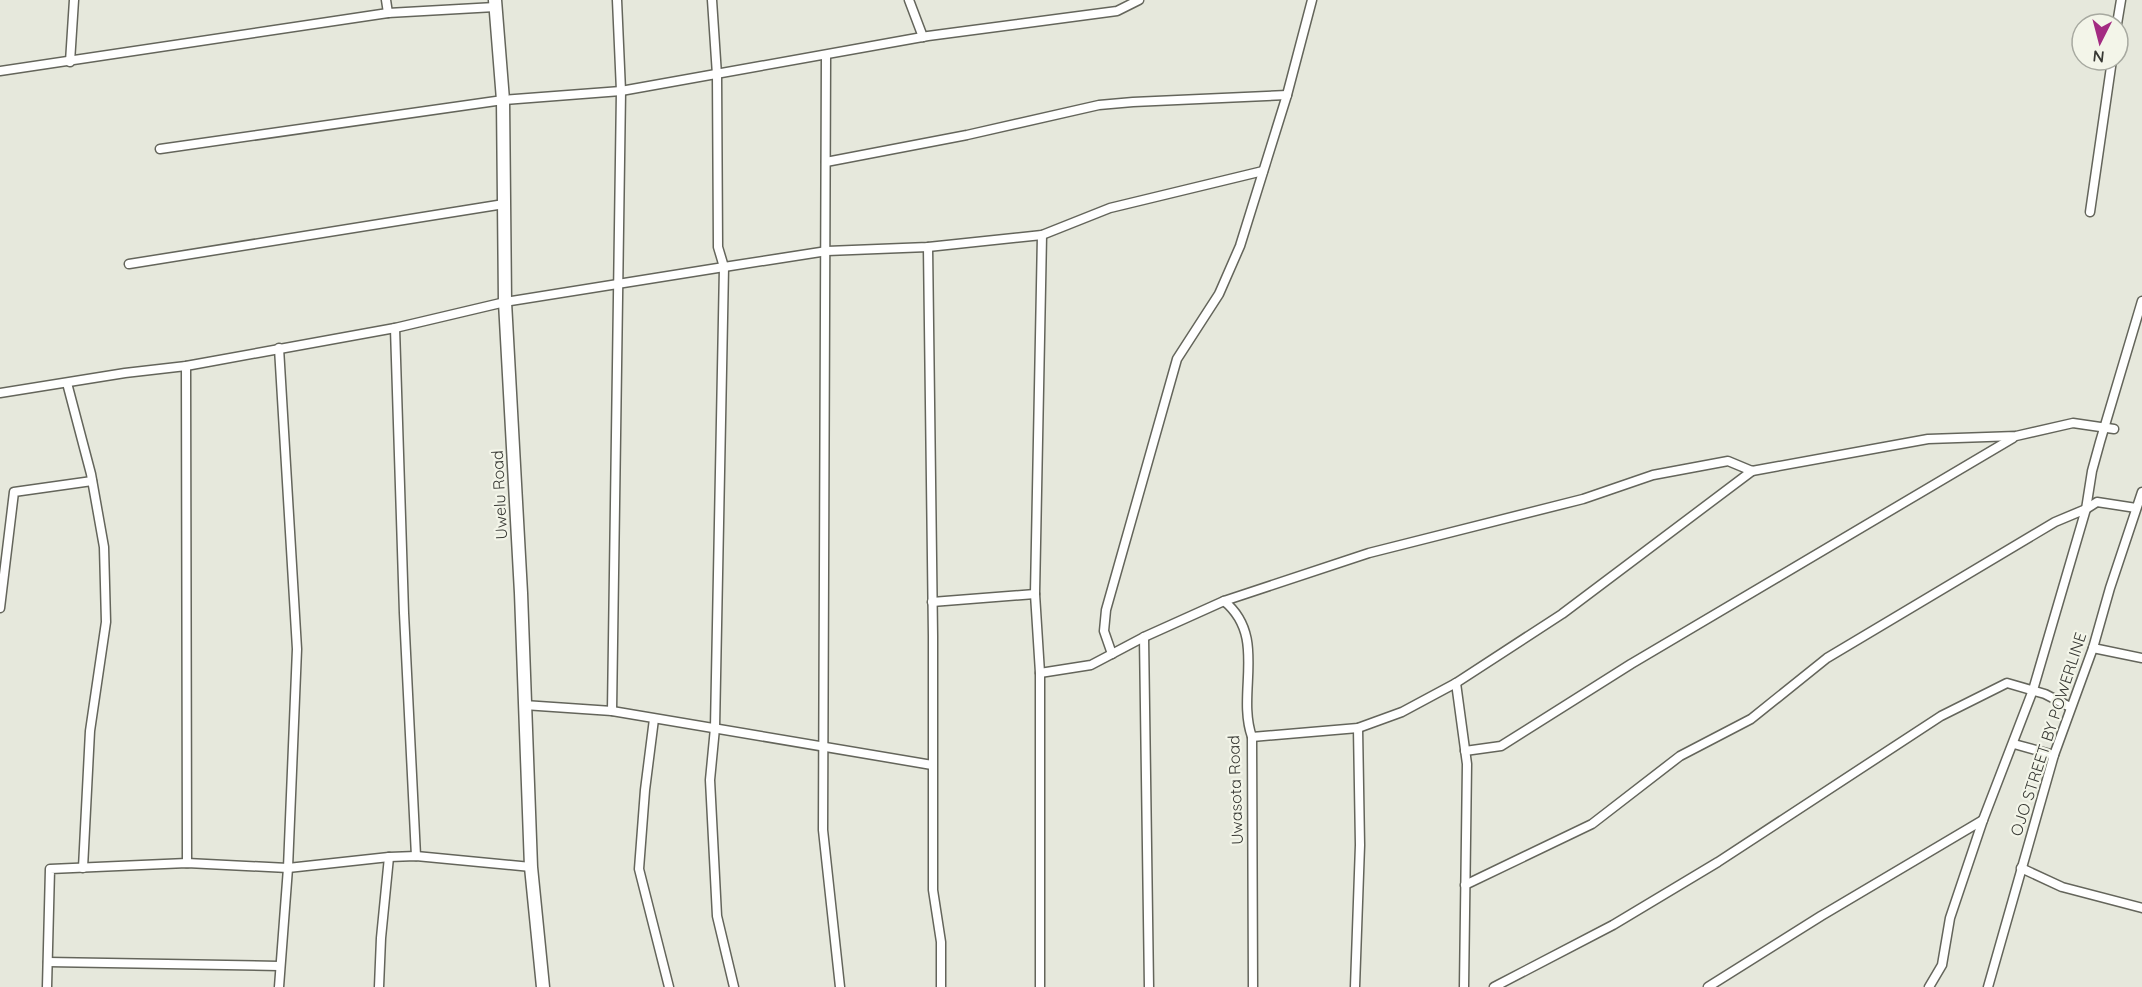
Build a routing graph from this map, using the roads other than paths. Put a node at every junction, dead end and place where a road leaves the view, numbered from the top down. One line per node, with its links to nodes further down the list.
1 (74, 0): 12 (street)
2 (386, 0): 9 (street)
3 (617, 0): 16 (street)
4 (712, 0): 15 (street)
5 (909, 0): 10 (street)
6 (1139, 0): 10 (street)
7 (1311, 0): 17 (street)
8 (495, 3): 9 (street); 18 (street, Uwelu Road)
9 (388, 13): 12 (street)
10 (923, 37): 11 (street)
11 (826, 55): 15 (street); 20 (street)
12 (70, 62): 13 (street)
13 (0, 71)
14 (2110, 72): 23 (street)
15 (717, 75): 16 (street); 28 (street)
16 (621, 91): 18 (street); 29 (street)
17 (1287, 95): 20 (street); 21 (street)
18 (503, 100): 19 (street); 22 (street, Uwelu Road)
19 (160, 149)
20 (826, 162): 26 (street)
21 (1263, 171): 24 (street); 51 (street)
22 (504, 204): 27 (street); 31 (street, Uwelu Road)
23 (2090, 212)
24 (1042, 235): 25 (street); 45 (street)
25 (927, 247): 26 (street); 47 (street)
26 (827, 251): 28 (street); 64 (street)
27 (129, 264)
28 (723, 267): 29 (street); 60 (street)
29 (618, 283): 31 (street); 58 (street)
30 (2142, 301): 37 (street)
31 (505, 303): 32 (street); 56 (street, Uwelu Road)
32 (395, 328): 33 (street); 69 (street)
33 (279, 348): 34 (street); 74 (street)
34 (186, 366): 35 (street); 71 (street)
35 (67, 383): 36 (street); 41 (street)
36 (0, 393)
37 (2104, 427): 38 (street); 39 (street); 44 (street)
38 (2114, 429)
39 (2016, 436): 40 (street); 65 (street)
40 (1752, 471): 46 (street); 54 (street)
41 (92, 481): 48 (street); 73 (street)
42 (2142, 492): 43 (street, OJO STREET BY POWERLINE)
43 (2136, 508): 44 (street); 50 (street, OJO STREET BY POWERLINE)
44 (2086, 509): 55 (street); 76 (street)
45 (1035, 594): 47 (street); 53 (street)
46 (1224, 601): 49 (street); 62 (street, Uwasota Road)
47 (932, 602): 67 (street)
48 (0, 608)
49 (1144, 637): 51 (street); 89 (street)
50 (2092, 648): 52 (street); 57 (street, OJO STREET BY POWERLINE)
51 (1112, 654): 53 (street)
52 (2142, 658)
53 (1040, 673): 88 (street)
54 (1456, 683): 61 (street); 65 (street)
55 (2033, 690): 57 (street); 63 (street); 93 (street)
56 (524, 705): 58 (street); 72 (street, Uwelu Road)
57 (2070, 707): 66 (street, OJO STREET BY POWERLINE)
58 (612, 711): 59 (street)
59 (654, 719): 60 (street); 84 (street)
60 (715, 728): 64 (street); 85 (street)
61 (1358, 729): 62 (street); 91 (street)
62 (1252, 737): 90 (street, Uwasota Road)
63 (2014, 744): 66 (street); 68 (street)
64 (824, 747): 67 (street); 86 (street)
65 (1465, 751): 76 (street)
66 (2054, 755): 75 (street, OJO STREET BY POWERLINE)
67 (932, 765): 87 (street)
68 (1983, 820): 94 (street); 95 (street)
69 (416, 856): 70 (street); 72 (street)
70 (389, 857): 74 (street); 82 (street)
71 (188, 863): 73 (street); 74 (street)
72 (531, 867): 83 (street, Uwelu Road)
73 (83, 868): 78 (street)
74 (288, 868): 79 (street)
75 (2021, 868): 77 (street); 96 (street, OJO STREET BY POWERLINE)
76 (1465, 885): 92 (street)
77 (2142, 908)
78 (48, 962): 79 (street); 80 (street)
79 (279, 966): 81 (street)
80 (47, 987)
81 (279, 987)
82 (379, 987)
83 (543, 987)
84 (669, 987)
85 (734, 987)
86 (840, 987)
87 (941, 987)
88 (1040, 987)
89 (1149, 987)
90 (1253, 987)
91 (1355, 987)
92 (1464, 987)
93 (1494, 987)
94 (1708, 987)
95 (1929, 987)
96 (1990, 987)

